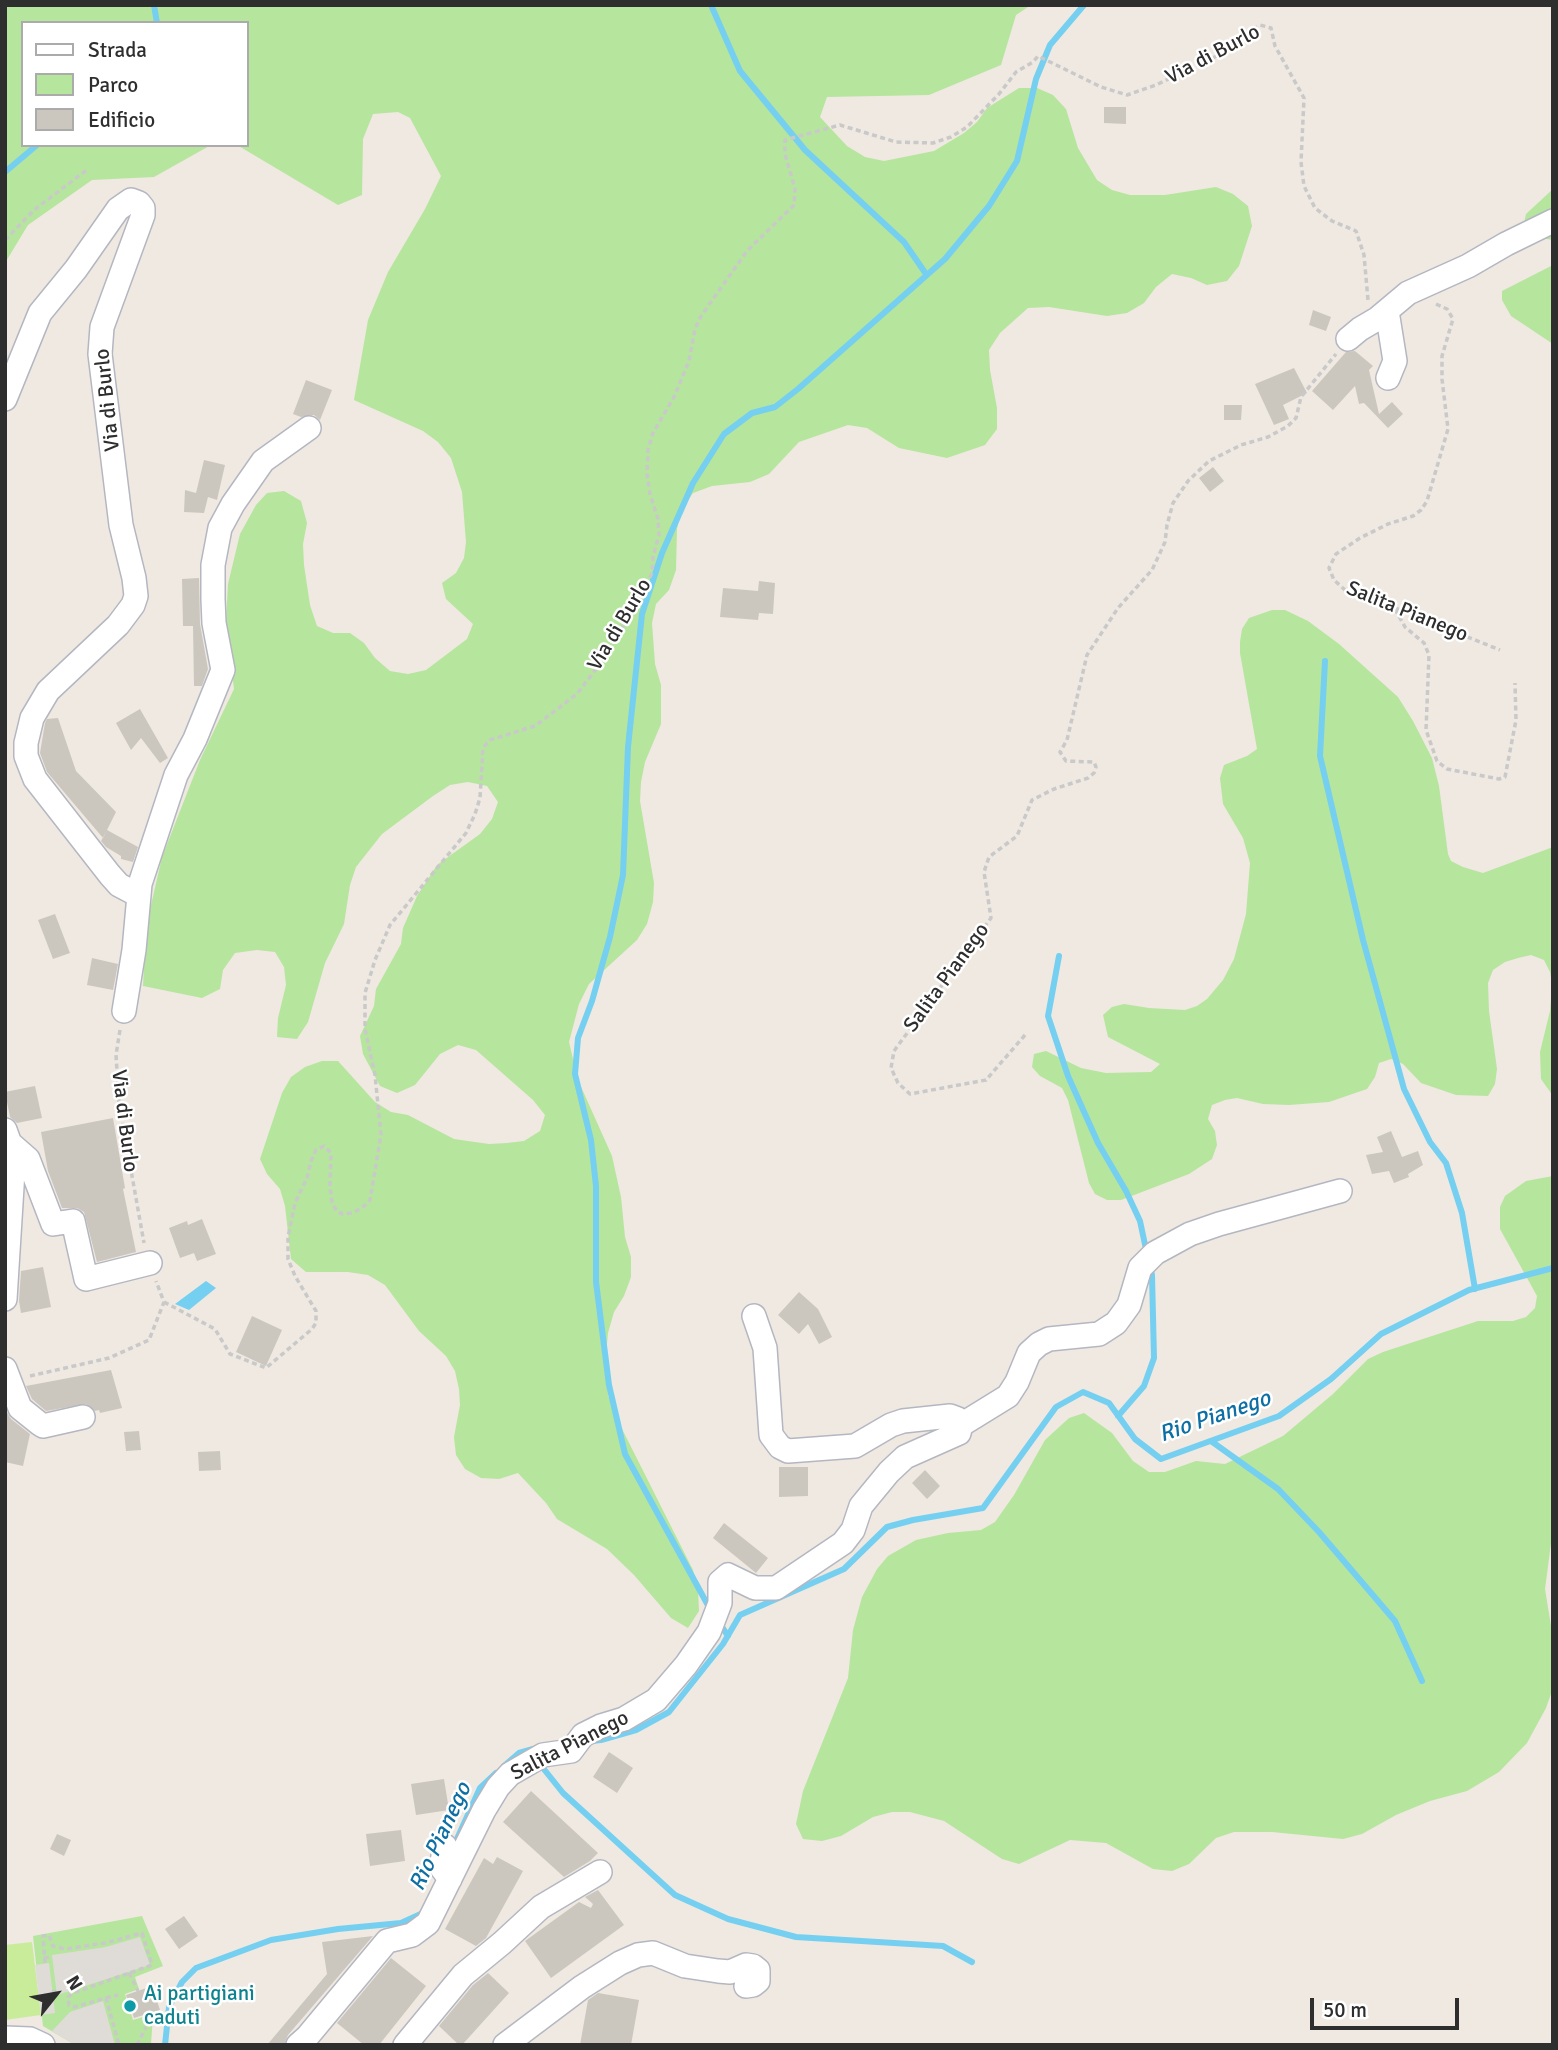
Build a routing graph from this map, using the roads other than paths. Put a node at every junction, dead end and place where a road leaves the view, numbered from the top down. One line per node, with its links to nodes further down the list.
1 (1553, 221): 2 (street)
2 (1378, 317): 3 (street); 4 (street)
3 (1348, 339)
4 (1388, 378)
5 (5, 400): 7 (street, Via di Burlo)
6 (309, 428): 7 (street)
7 (138, 895): 8 (street)
8 (124, 1011)
9 (9, 1138): 11 (street); 12 (street)
10 (1340, 1191): 17 (street)
11 (150, 1263)
12 (5, 1299)
13 (754, 1316): 17 (street)
14 (8, 1375): 15 (street)
15 (13, 1412): 16 (street)
16 (83, 1417)
17 (961, 1424): 20 (street, Salita Pianego)
18 (445, 1846): 20 (street)
19 (600, 1872): 25 (street)
20 (450, 1879): 24 (street, Salita Pianego)
21 (746, 1986): 26 (street)
22 (5, 2038): 23 (street)
23 (43, 2045)
24 (298, 2045)
25 (405, 2045)
26 (505, 2045)

